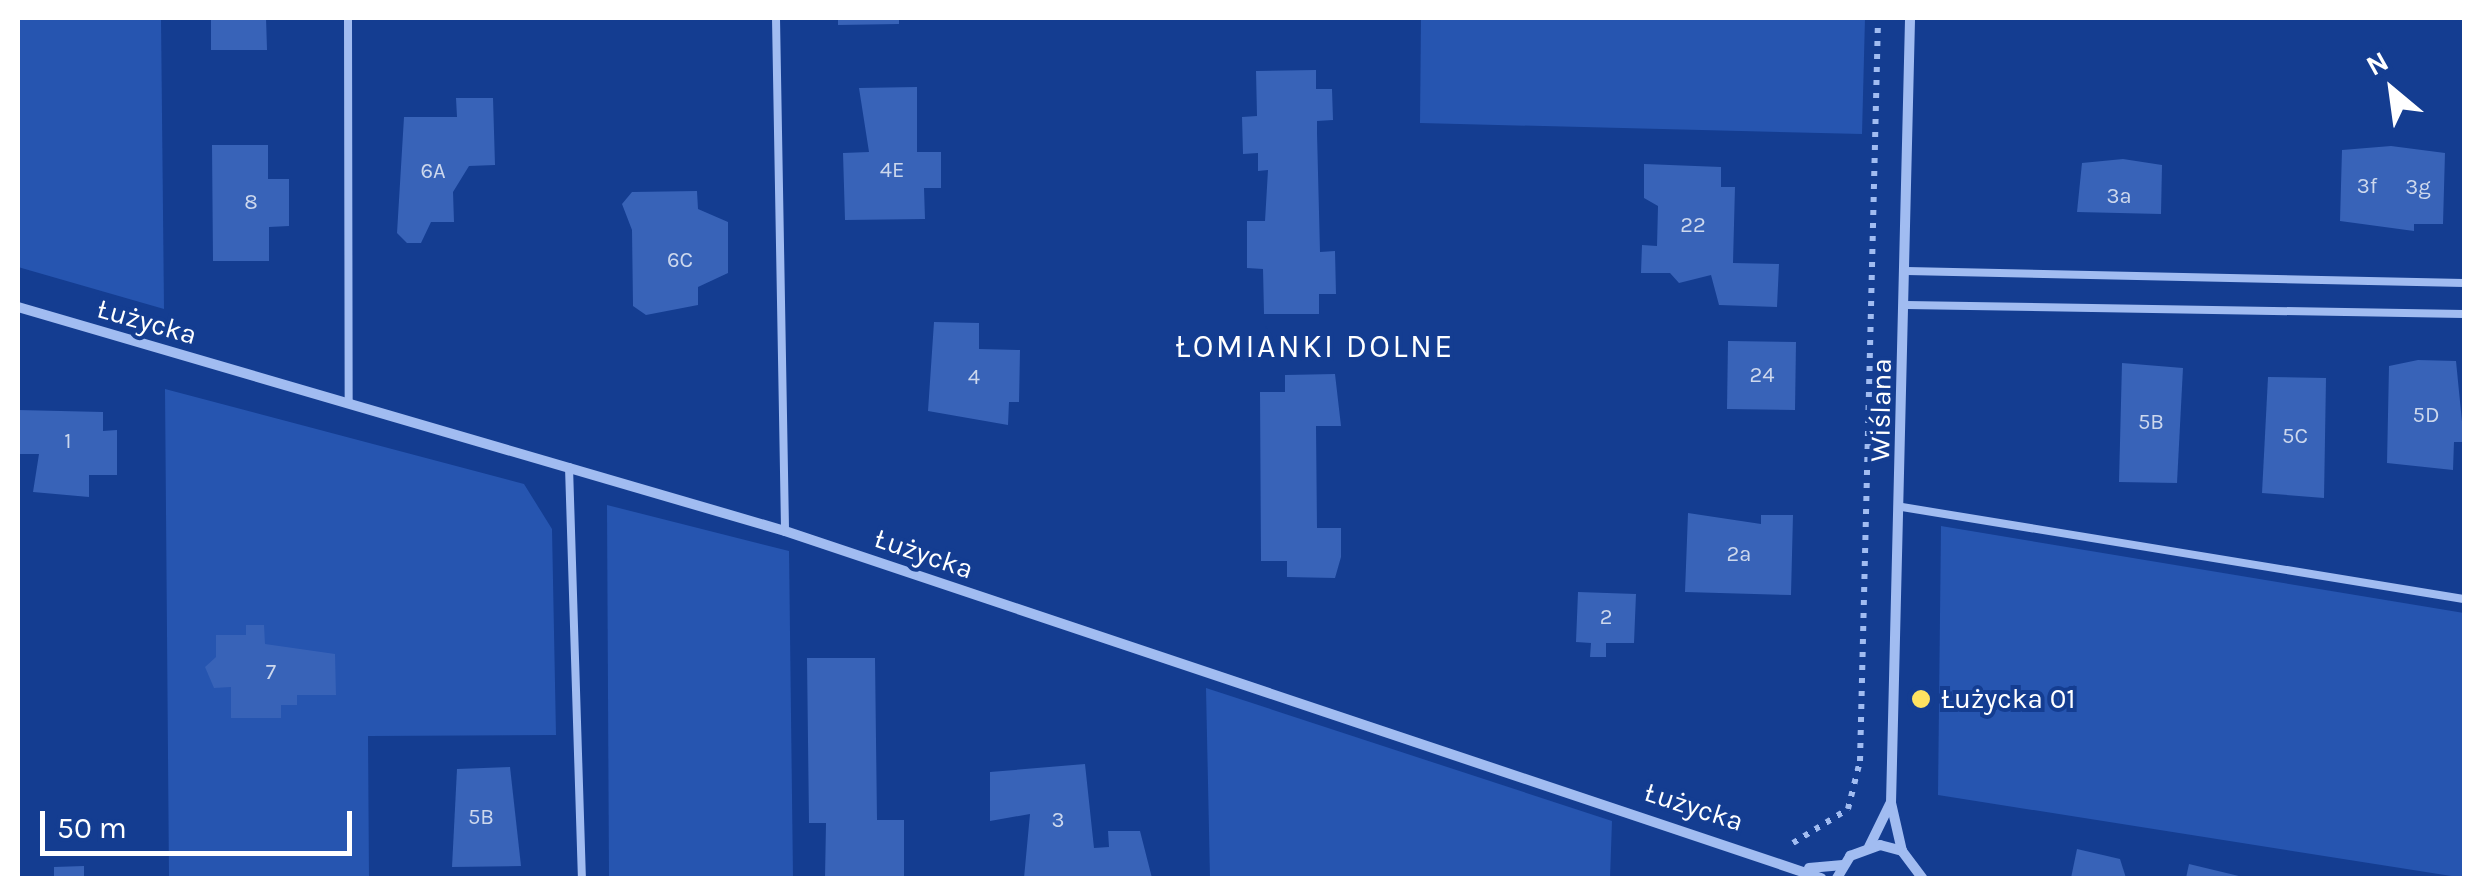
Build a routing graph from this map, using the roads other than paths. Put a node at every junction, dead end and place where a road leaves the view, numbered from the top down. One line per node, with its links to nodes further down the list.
1 (348, 18): 9 (lane)
2 (776, 18): 12 (lane)
3 (1910, 18): 4 (street, Wiślana)
4 (1908, 271): 5 (lane); 6 (street, Wiślana)
5 (2464, 284)
6 (1906, 305): 8 (lane); 11 (street, Wiślana)
7 (18, 307): 9 (street, Łużycka)
8 (2464, 314)
9 (349, 404): 10 (street, Łużycka)
10 (569, 467): 12 (street, Łużycka); 19 (lane)
11 (1902, 507): 13 (lane); 14 (street, Wiślana)
12 (785, 531): 18 (street, Łużycka)
13 (2464, 599)
14 (1890, 803): 15 (street, Wiślana); 16 (street, Wiślana)
15 (1868, 846): 16 (street); 17 (street)
16 (1902, 851): 22 (street)
17 (1844, 864): 18 (street); 21 (street)
18 (1809, 868): 20 (street)
19 (582, 878)
20 (1821, 878)
21 (1837, 878)
22 (1922, 878)

